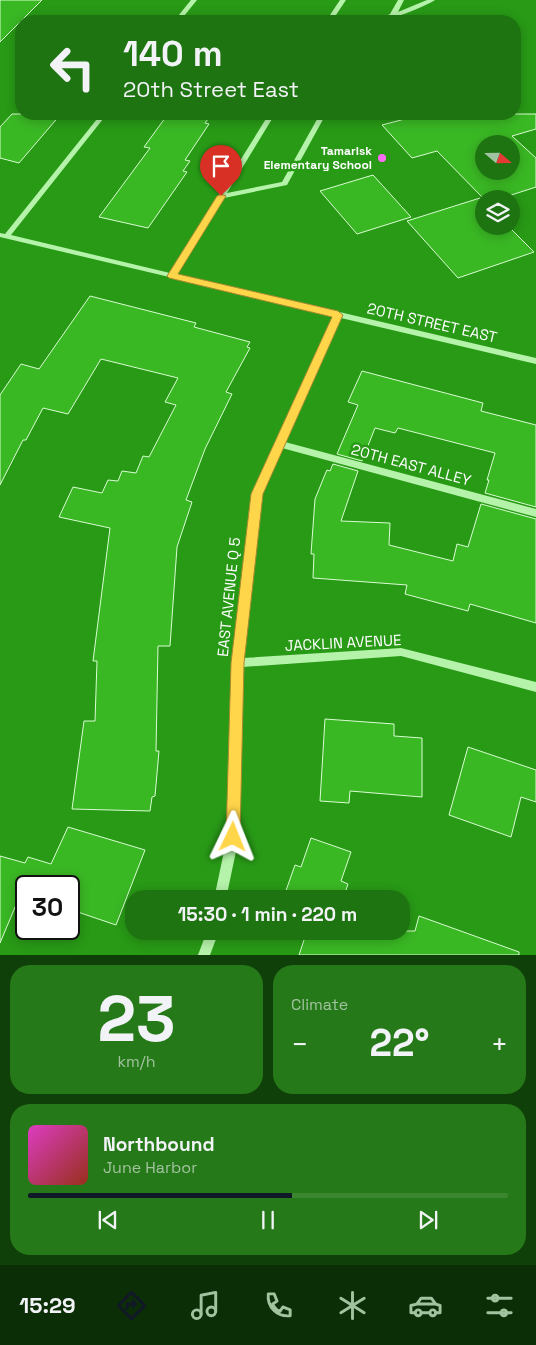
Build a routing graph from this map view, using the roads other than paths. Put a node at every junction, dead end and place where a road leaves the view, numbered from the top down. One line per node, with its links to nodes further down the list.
1 (194, 0): 5 (street)
2 (343, 0): 6 (street)
3 (401, 0): 7 (street)
4 (432, 0): 8 (street)
5 (182, 15)
6 (334, 15)
7 (393, 15)
8 (397, 15)
9 (99, 120): 13 (street)
10 (268, 120): 12 (street)
11 (320, 120): 12 (street)
12 (221, 196): 14 (street)
13 (3, 236): 14 (street, 20TH STREET EAST)
14 (172, 276): 15 (street, 20TH STREET EAST)
15 (338, 315): 16 (street, 20TH STREET EAST); 17 (street, EAST AVENUE Q 5)
16 (536, 361)
17 (280, 444): 18 (street, 20TH EAST ALLEY); 19 (street, EAST AVENUE Q 5)
18 (536, 513)
19 (238, 663): 20 (street, JACKLIN AVENUE); 21 (street, EAST AVENUE Q 5)
20 (536, 687)
21 (222, 890)
22 (210, 940): 23 (street)
23 (204, 955)

